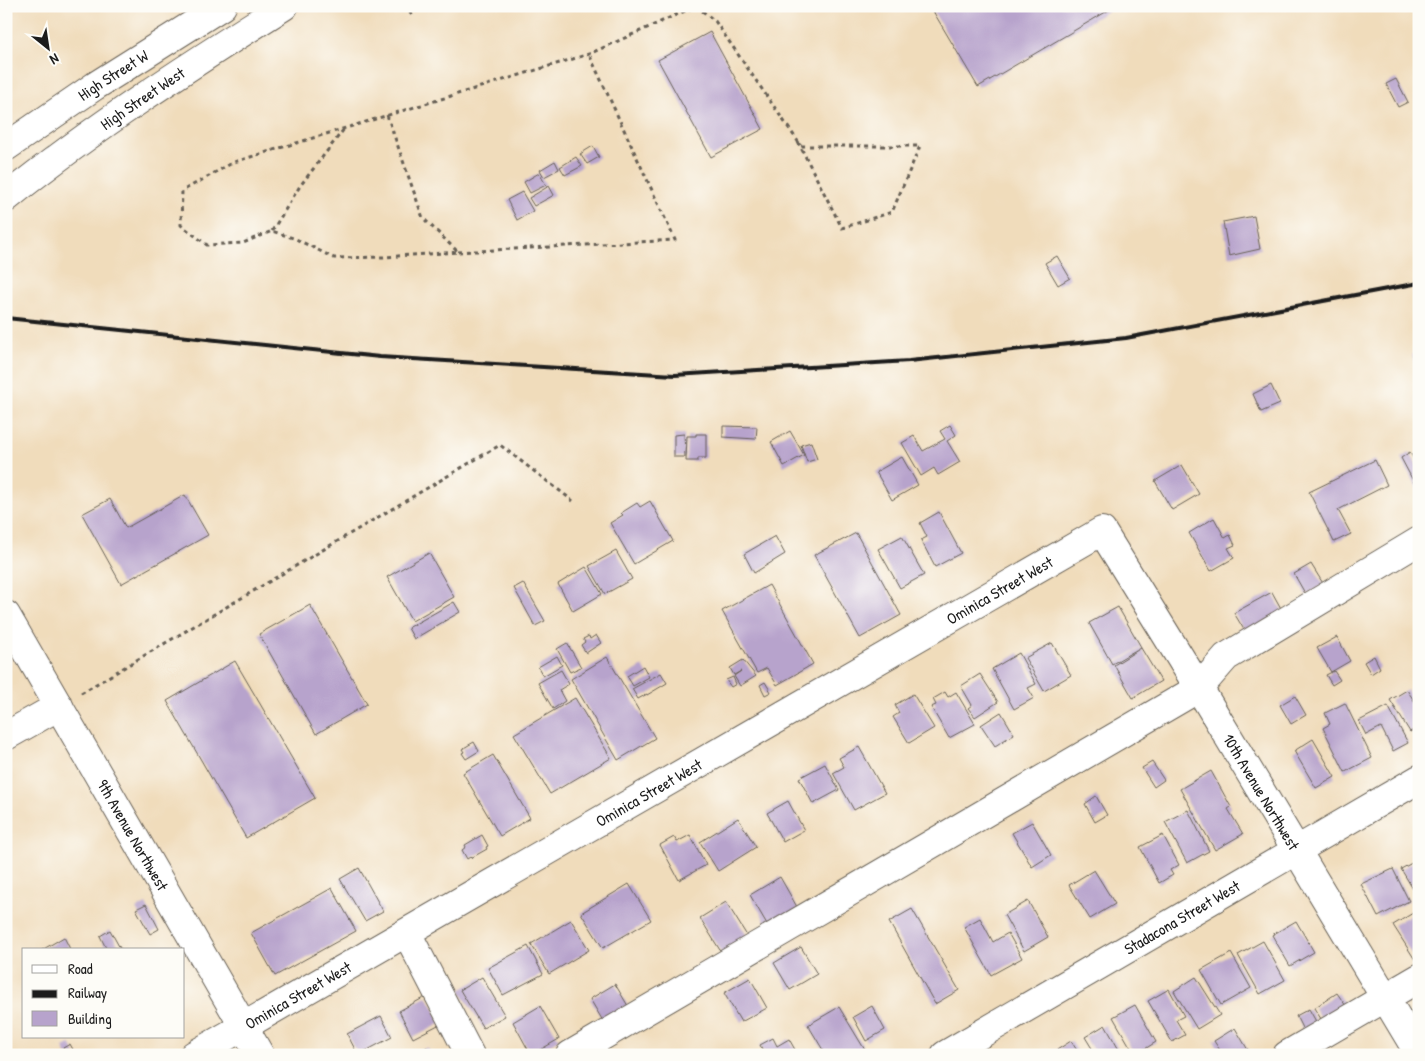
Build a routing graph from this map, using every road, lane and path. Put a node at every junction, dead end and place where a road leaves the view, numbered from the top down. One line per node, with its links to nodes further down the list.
1 (222, 6): 10 (street, High Street W)
2 (284, 6): 11 (street, High Street West)
3 (405, 6): 4 (path)
4 (426, 6)
5 (696, 6): 6 (path); 9 (path)
6 (589, 54): 7 (path); 13 (path)
7 (387, 115): 8 (path); 13 (path)
8 (344, 129): 12 (path); 12 (path)
9 (797, 140): 9 (path)
10 (6, 147)
11 (6, 198)
12 (272, 231): 13 (path)
13 (458, 252)
14 (573, 502): 19 (path)
15 (1102, 531): 18 (street, 10th Avenue Northwest); 23 (street, Ominica Street West)
16 (1419, 541): 18 (street)
17 (6, 615): 19 (street, 9th Avenue Northwest)
18 (1199, 688): 22 (street, 10th Avenue Northwest); 31 (street)
19 (59, 706): 20 (street); 26 (street, 9th Avenue Northwest)
20 (6, 736)
21 (1419, 780): 22 (street, Stadacona Street West)
22 (1296, 851): 25 (street, 10th Avenue Northwest); 32 (street, Stadacona Street West)
23 (407, 933): 26 (street, Ominica Street West); 30 (street)
24 (1419, 978): 25 (street)
25 (1386, 997): 27 (street, 10th Avenue Northwest); 33 (street)
26 (242, 1027): 28 (street, Ominica Street West); 29 (street, 9th Avenue Northwest)
27 (1419, 1054)
28 (194, 1055)
29 (260, 1055)
30 (470, 1055)
31 (570, 1055)
32 (945, 1055)
33 (1287, 1055)

